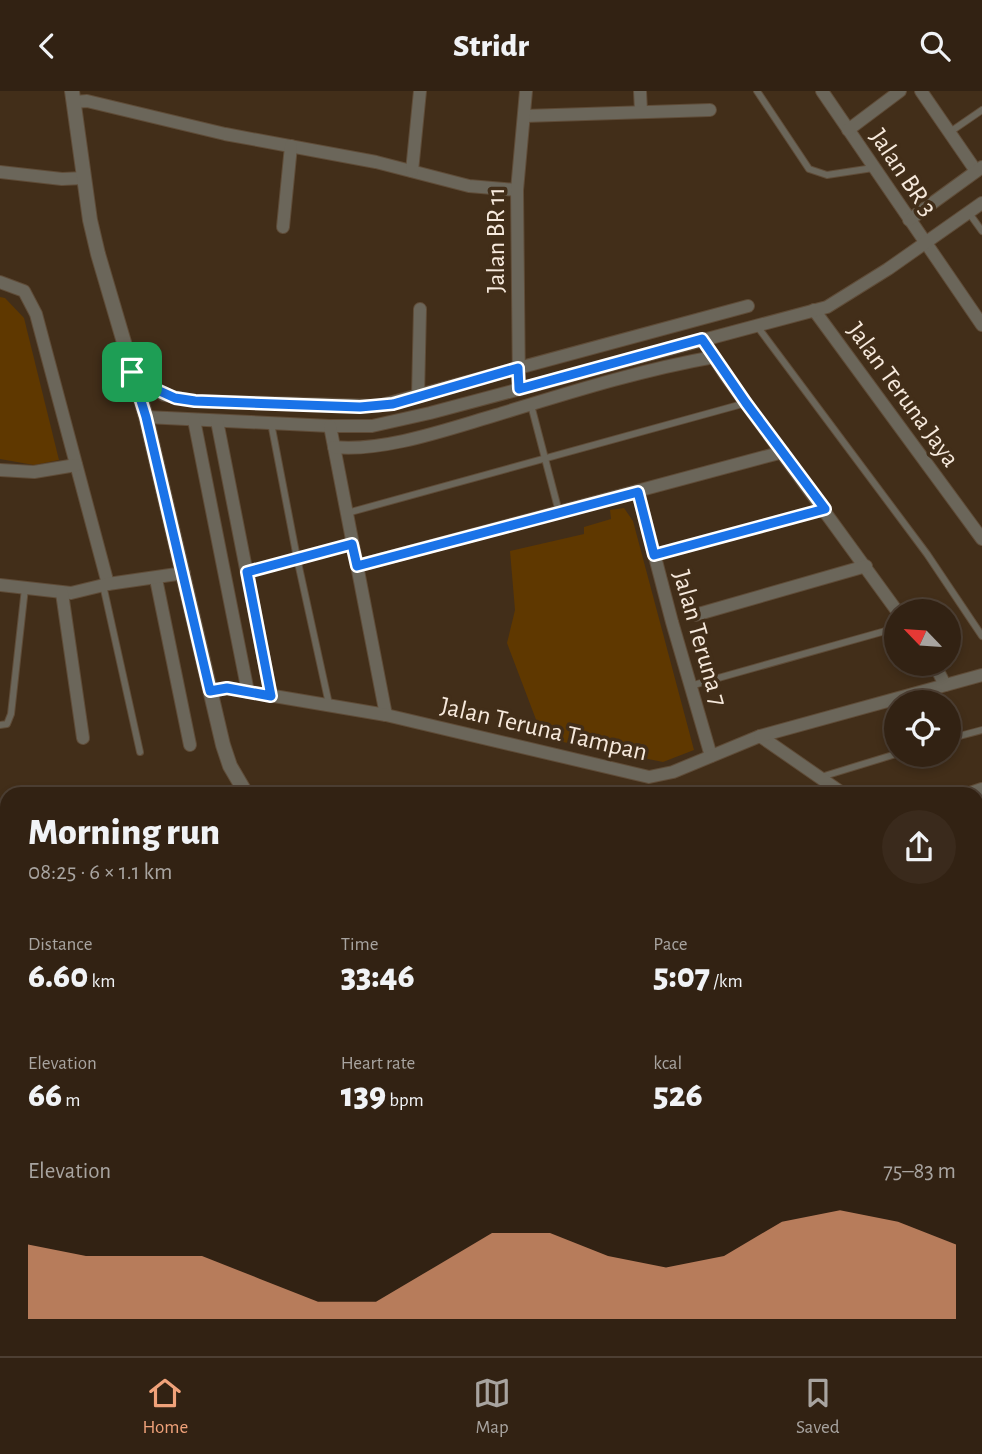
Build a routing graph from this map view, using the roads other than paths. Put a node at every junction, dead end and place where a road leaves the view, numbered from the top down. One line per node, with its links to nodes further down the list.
1 (420, 91): 18 (street)
2 (526, 91): 12 (street, Jalan BR 11)
3 (640, 91): 11 (street)
4 (757, 91): 16 (lane)
5 (822, 91): 13 (street, Jalan BR 3)
6 (900, 91): 13 (street)
7 (921, 91): 14 (street)
8 (73, 97): 15 (street); 20 (street)
9 (710, 110): 11 (street)
10 (982, 110): 14 (lane)
11 (641, 111): 12 (street)
12 (524, 116): 21 (street, Jalan BR 11)
13 (848, 130): 16 (street, Jalan BR 3)
14 (950, 132): 17 (street)
15 (291, 146): 18 (street); 25 (street)
16 (875, 168): 24 (street, Jalan BR 3)
17 (979, 169): 24 (street)
18 (412, 171): 21 (street)
19 (0, 172): 20 (street)
20 (84, 178): 37 (street)
21 (517, 190): 36 (street, Jalan BR 11)
22 (982, 203): 23 (street)
23 (969, 212): 26 (lane); 27 (street)
24 (909, 220): 27 (street, Jalan BR 3)
25 (283, 227)
26 (982, 231)
27 (925, 243): 31 (street); 33 (street, Jalan BR 3)
28 (0, 282): 50 (street)
29 (748, 306): 36 (street)
30 (420, 309): 39 (street)
31 (814, 310): 32 (street); 56 (street, Jalan Teruna Jaya)
32 (755, 325): 34 (street); 72 (lane)
33 (982, 325)
34 (702, 339): 35 (street); 38 (street)
35 (714, 357): 40 (street); 41 (street)
36 (518, 368): 38 (street, Jalan BR 11); 39 (street)
37 (132, 372): 39 (street); 42 (street)
38 (519, 389): 46 (street)
39 (418, 396)
40 (746, 403): 48 (street); 49 (lane)
41 (531, 405): 47 (street); 49 (lane)
42 (146, 417): 43 (street); 63 (street)
43 (194, 420): 44 (street); 78 (street)
44 (217, 421): 45 (street); 62 (street)
45 (270, 422): 46 (street); 59 (lane)
46 (330, 426): 47 (street)
47 (334, 447): 55 (street)
48 (783, 452): 52 (street); 53 (street)
49 (545, 458): 54 (lane); 55 (lane)
50 (76, 465): 51 (street); 66 (street)
51 (0, 470)
52 (638, 492): 54 (street); 58 (street, Jalan Teruna 7)
53 (825, 509): 58 (lane); 61 (street)
54 (559, 512): 60 (street)
55 (347, 513): 57 (street)
56 (982, 539)
57 (352, 544): 59 (lane); 60 (street)
58 (654, 555): 76 (street, Jalan Teruna 7)
59 (297, 558): 62 (lane); 80 (lane)
60 (357, 566): 81 (street)
61 (866, 566): 69 (street); 70 (street)
62 (247, 572): 79 (street)
63 (184, 573): 64 (street); 77 (street)
64 (156, 579): 66 (street); 87 (street)
65 (0, 585): 67 (street)
66 (106, 585): 68 (street); 88 (lane)
67 (25, 588): 68 (street); 82 (lane)
68 (62, 593): 86 (street)
69 (889, 599)
70 (695, 615)
71 (884, 631): 76 (lane)
72 (982, 636)
73 (982, 675): 75 (street, Jalan Teruna Tampan)
74 (940, 676): 75 (street)
75 (945, 685): 84 (street, Jalan Teruna Tampan)
76 (691, 686): 89 (street, Jalan Teruna 7)
77 (210, 691): 78 (street, Jalan Teruna Tampan); 92 (street)
78 (248, 692): 79 (street, Jalan Teruna Tampan)
79 (271, 696): 80 (street, Jalan Teruna Tampan)
80 (329, 706): 81 (street, Jalan Teruna Tampan)
81 (386, 715): 89 (street, Jalan Teruna Tampan)
82 (0, 725)
83 (982, 730): 85 (lane)
84 (760, 736): 89 (street, Jalan Teruna Tampan); 91 (street)
85 (961, 736)
86 (83, 738)
87 (190, 745)
88 (140, 752)
89 (711, 756)
90 (884, 758): 91 (lane)
91 (820, 777): 93 (street)
92 (242, 787)
93 (834, 787)

